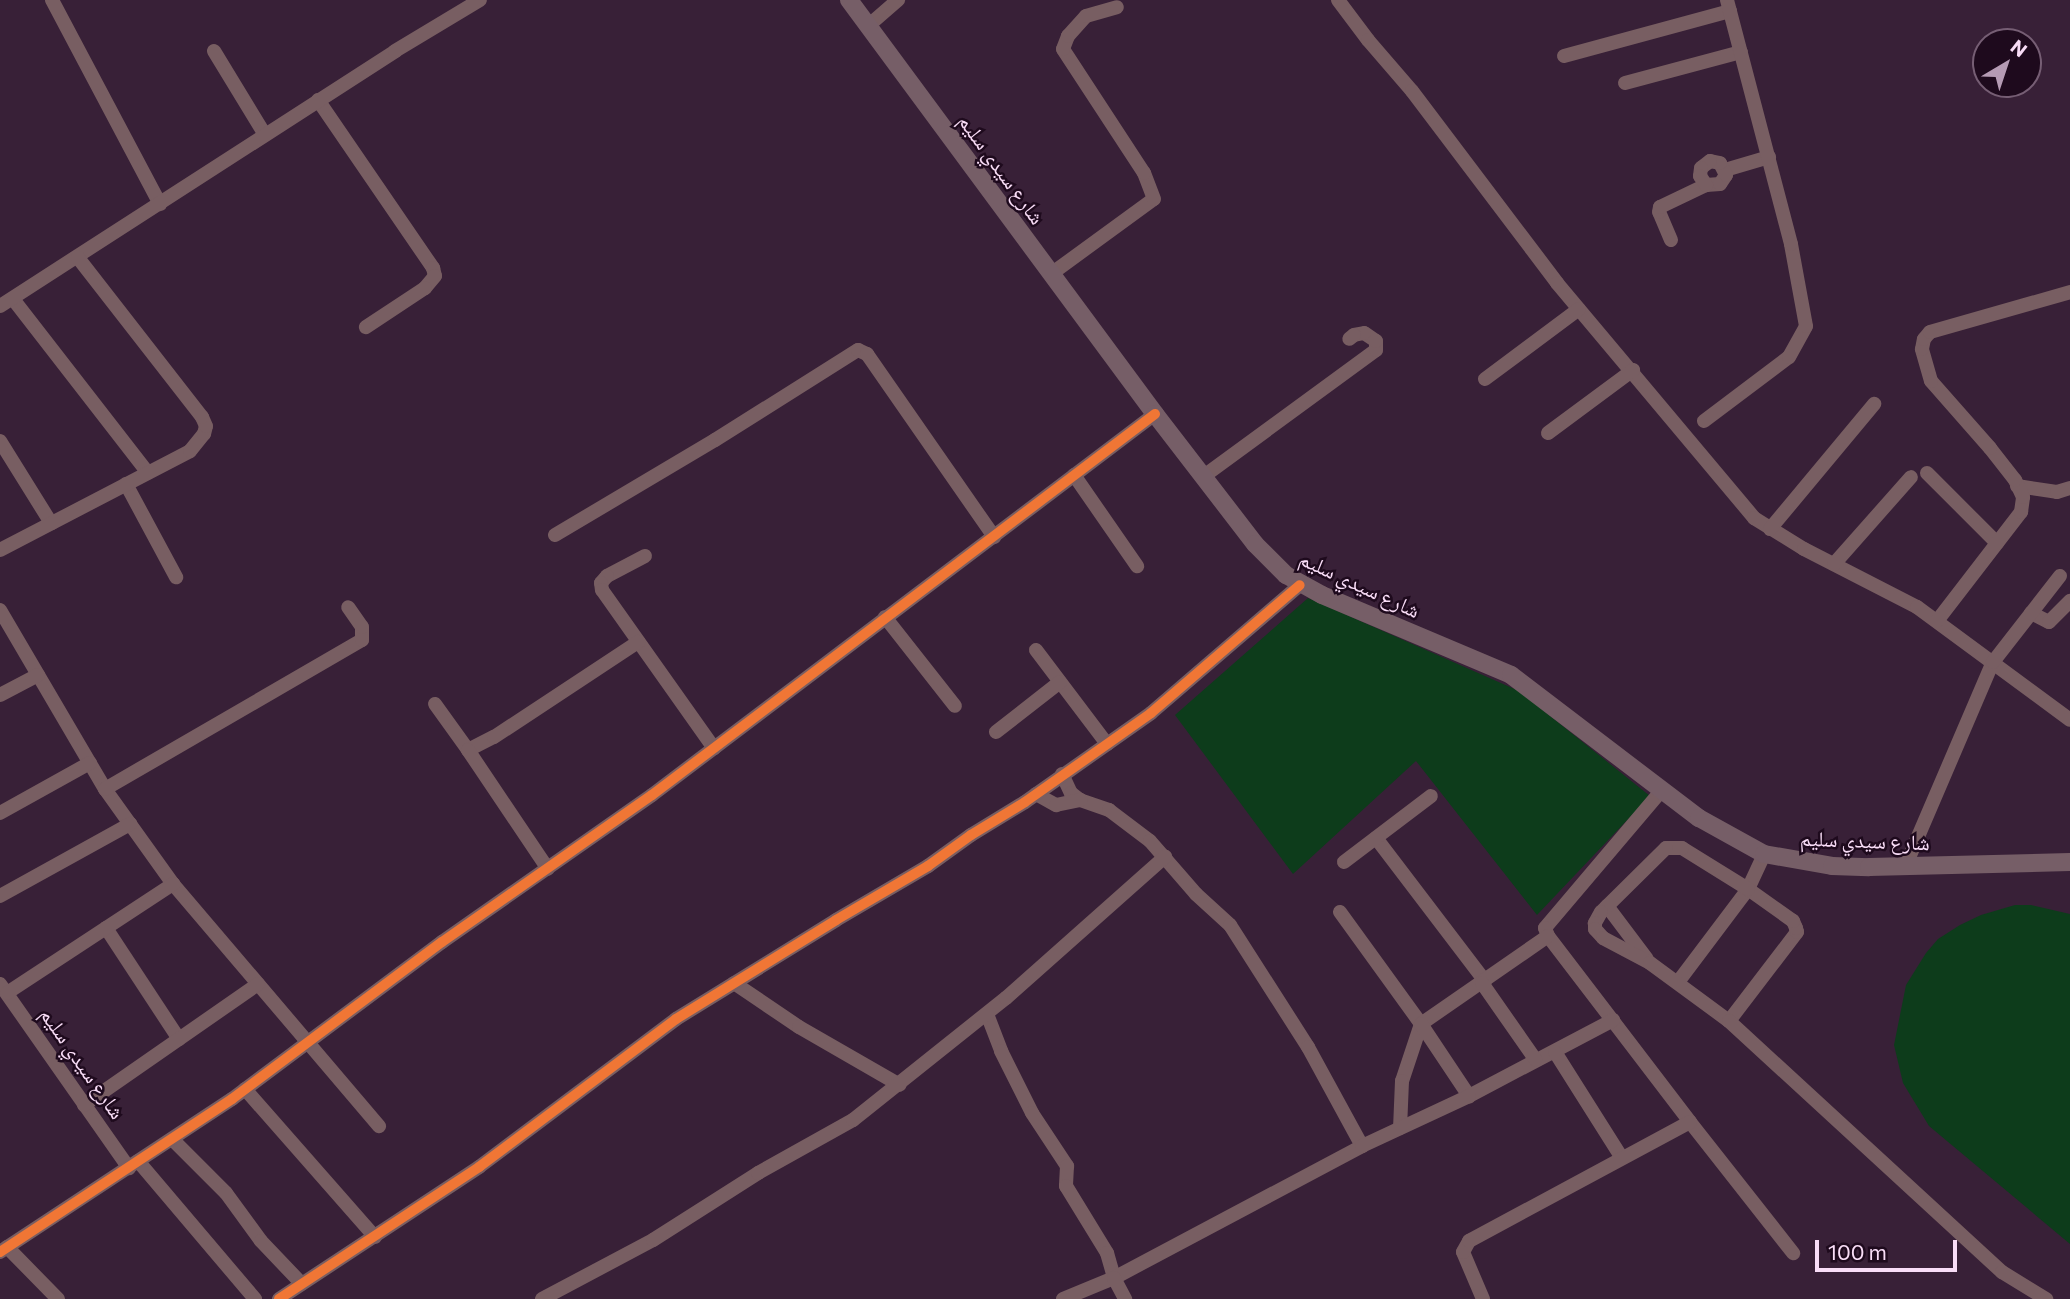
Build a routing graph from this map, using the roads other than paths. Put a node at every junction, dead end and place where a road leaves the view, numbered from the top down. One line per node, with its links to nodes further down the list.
1 (52, 0): 18 (street)
2 (480, 0): 13 (street)
3 (849, 0): 8 (main road, شارع سيدي سليم)
4 (898, 0): 8 (street)
5 (1338, 0): 24 (street)
6 (1729, 5): 10 (street); 11 (street)
7 (1117, 7): 21 (street)
8 (868, 26): 21 (main road, شارع سيدي سليم)
9 (214, 51): 14 (street)
10 (1741, 52): 12 (street); 15 (street)
11 (1564, 56)
12 (1625, 83)
13 (318, 100): 14 (street); 25 (street)
14 (265, 135): 18 (street)
15 (1769, 157): 16 (street); 31 (street)
16 (1725, 170): 17 (street); 17 (street)
17 (1706, 185): 19 (street)
18 (160, 204): 20 (street)
19 (1671, 240)
20 (78, 258): 23 (street); 34 (street)
21 (1052, 274): 30 (main road, شارع سيدي سليم)
22 (2070, 292): 40 (street)
23 (6, 302): 34 (street)
24 (1579, 309): 27 (street); 28 (street)
25 (366, 327)
26 (1349, 339): 37 (street)
27 (1633, 370): 32 (street); 43 (street)
28 (1485, 379)
29 (1874, 404): 43 (street)
30 (1155, 414): 36 (street); 37 (main road, شارع سيدي سليم)
31 (1704, 421)
32 (1548, 433)
33 (0, 441): 42 (street)
34 (148, 472): 39 (street)
35 (1927, 473): 46 (street)
36 (1074, 475): 45 (street); 50 (street)
37 (1204, 476): 53 (main road, شارع سيدي سليم)
38 (1910, 477): 49 (street)
39 (126, 484): 42 (street); 52 (street)
40 (2017, 486): 41 (street); 46 (street)
41 (2070, 488)
42 (51, 523): 47 (street)
43 (1770, 529): 49 (street)
44 (555, 536): 45 (street)
45 (993, 537): 58 (street)
46 (1997, 543): 59 (street)
47 (0, 550)
48 (645, 556): 60 (street)
49 (1834, 565): 59 (street)
50 (1137, 566)
51 (2060, 576): 57 (street)
52 (176, 577)
53 (1300, 584): 70 (street); 76 (main road, شارع سيدي سليم)
54 (2070, 601): 57 (street)
55 (348, 607): 75 (street)
56 (0, 610): 63 (street)
57 (2031, 613): 62 (street)
58 (885, 617): 67 (street); 71 (street)
59 (1937, 621): 62 (street)
60 (638, 642): 71 (street); 72 (street)
61 (1036, 650): 64 (street)
62 (1993, 662): 68 (street); 87 (street)
63 (38, 674): 65 (street); 73 (street)
64 (1060, 682): 69 (street); 70 (street)
65 (0, 695)
66 (435, 704): 72 (street)
67 (955, 706)
68 (2070, 720)
69 (996, 732)
70 (1107, 744): 74 (street)
71 (713, 748): 88 (street)
72 (468, 750): 88 (street)
73 (90, 763): 75 (street); 80 (street)
74 (1062, 774): 77 (street); 79 (street)
75 (105, 789): 81 (street)
76 (1662, 790): 83 (main road, شارع سيدي سليم); 95 (street)
77 (1036, 794): 79 (street); 99 (street)
78 (1431, 796): 82 (street)
79 (1080, 800): 84 (street)
80 (0, 813)
81 (130, 824): 89 (street); 91 (street)
82 (1376, 838): 85 (street); 97 (street)
83 (1764, 854): 87 (main road, شارع سيدي سليم); 90 (street)
84 (1165, 858): 102 (street); 118 (street)
85 (1344, 862)
86 (2070, 862): 87 (main road, شارع سيدي سليم)
87 (1905, 867)
88 (548, 869): 107 (street)
89 (173, 884): 94 (street); 100 (street)
90 (1748, 889): 92 (street); 98 (street); 104 (street)
91 (0, 896)
92 (1607, 906): 96 (street); 96 (street)
93 (1340, 912): 105 (street)
94 (106, 928): 101 (street); 106 (street)
95 (1548, 936): 97 (street); 103 (street)
96 (1650, 963): 98 (street)
97 (1484, 982): 105 (street); 109 (street)
98 (1678, 982): 104 (street)
99 (734, 983): 110 (street); 121 (street)
100 (258, 984): 106 (street); 107 (street)
101 (3, 989): 113 (street, شارع سيدي سليم)
102 (987, 1014): 110 (street); 124 (street)
103 (1613, 1020): 108 (street); 114 (street)
104 (1729, 1021): 133 (street)
105 (1421, 1024): 112 (street); 116 (street)
106 (179, 1039): 113 (street)
107 (307, 1041): 111 (street); 115 (street)
108 (1555, 1052): 109 (street); 119 (street)
109 (1535, 1059): 112 (street)
110 (900, 1085): 129 (street)
111 (245, 1089): 117 (street); 121 (street)
112 (1469, 1096): 116 (street)
113 (84, 1105): 120 (street, شارع سيدي سليم)
114 (1690, 1122): 119 (street); 123 (street)
115 (379, 1126)
116 (1400, 1128): 118 (street)
117 (173, 1139): 120 (street); 125 (street)
118 (1362, 1146): 124 (street)
119 (1622, 1157): 132 (street)
120 (134, 1165): 122 (street); 127 (street, شارع سيدي سليم)
121 (375, 1237): 125 (street)
122 (4, 1250): 126 (street)
123 (1793, 1253)
124 (1114, 1278): 130 (street); 131 (street)
125 (302, 1284): 128 (street)
126 (58, 1299)
127 (255, 1299)
128 (279, 1299)
129 (542, 1299)
130 (1063, 1299)
131 (1125, 1299)
132 (1483, 1299)
133 (2046, 1299)

